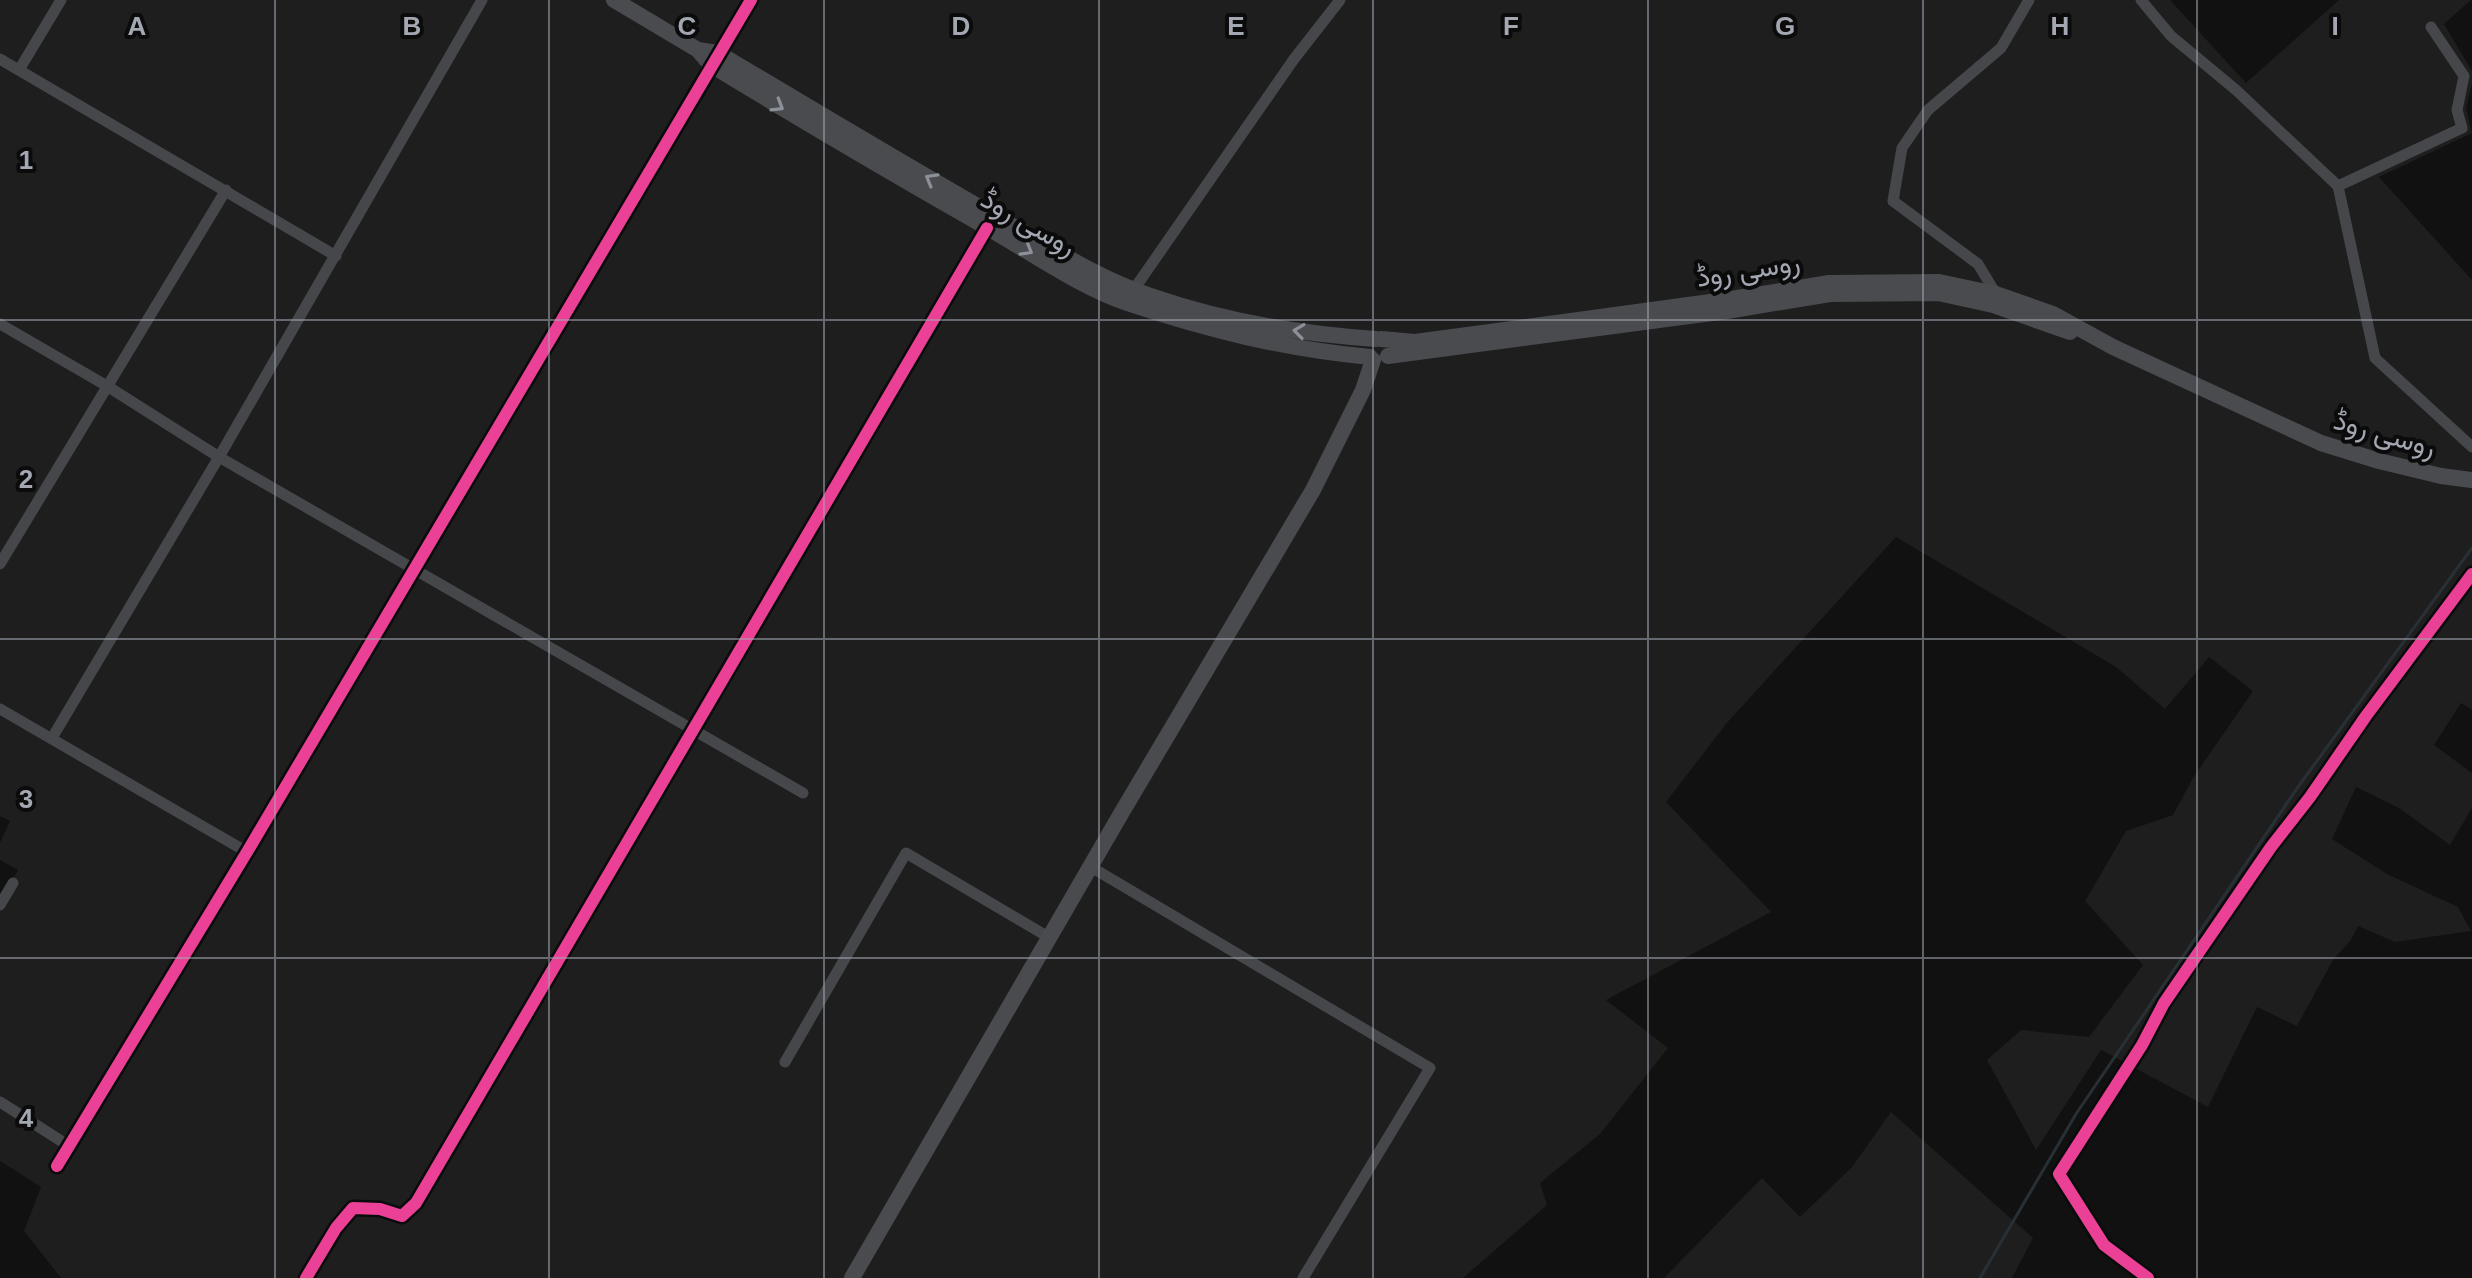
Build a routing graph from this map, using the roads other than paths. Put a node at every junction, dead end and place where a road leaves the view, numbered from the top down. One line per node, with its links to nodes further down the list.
1 (61, 0): 11 (street)
2 (482, 0): 15 (street)
3 (614, 0): 10 (main road, روسی روڈ)
4 (751, 0): 10 (street)
5 (1340, 0): 17 (street)
6 (2029, 0): 16 (street)
7 (2141, 0): 12 (street)
8 (2431, 27): 12 (street)
9 (0, 59): 11 (street)
10 (715, 59): 14 (main road, روسی روڈ, one-way to 14); 17 (main road, روسی روڈ, one-way to 10); 27 (street)
11 (19, 70): 13 (street)
12 (2338, 186): 23 (street)
13 (226, 190): 15 (street); 22 (street)
14 (987, 228): 17 (main road, روسی روڈ, one-way to 17); 30 (street)
15 (336, 256): 24 (street)
16 (1996, 294): 19 (main road, روسی روڈ); 20 (main road, روسی روڈ)
17 (1130, 296): 19 (main road, روسی روڈ, one-way to 17); 21 (main road, روسی روڈ)
18 (0, 324): 22 (street)
19 (1378, 339): 21 (main road)
20 (2113, 347): 21 (main road, روسی روڈ); 25 (main road, روسی روڈ)
21 (1379, 358): 34 (main road)
22 (107, 386): 24 (street); 26 (street)
23 (2472, 447)
24 (219, 457): 27 (street); 31 (street)
25 (2472, 480)
26 (0, 564)
27 (413, 568): 30 (street); 33 (street)
28 (2472, 574): 45 (street)
29 (0, 709): 31 (street)
30 (694, 732): 32 (street); 42 (street)
31 (52, 738): 33 (street)
32 (803, 793)
33 (247, 852): 40 (street)
34 (1091, 867): 37 (main road); 44 (street)
35 (13, 883): 36 (street)
36 (0, 905)
37 (1050, 938): 38 (street); 43 (main road)
38 (785, 1062)
39 (0, 1102): 40 (street)
40 (69, 1146): 41 (street)
41 (57, 1166)
42 (306, 1278)
43 (852, 1278)
44 (1303, 1278)
45 (2148, 1278)

